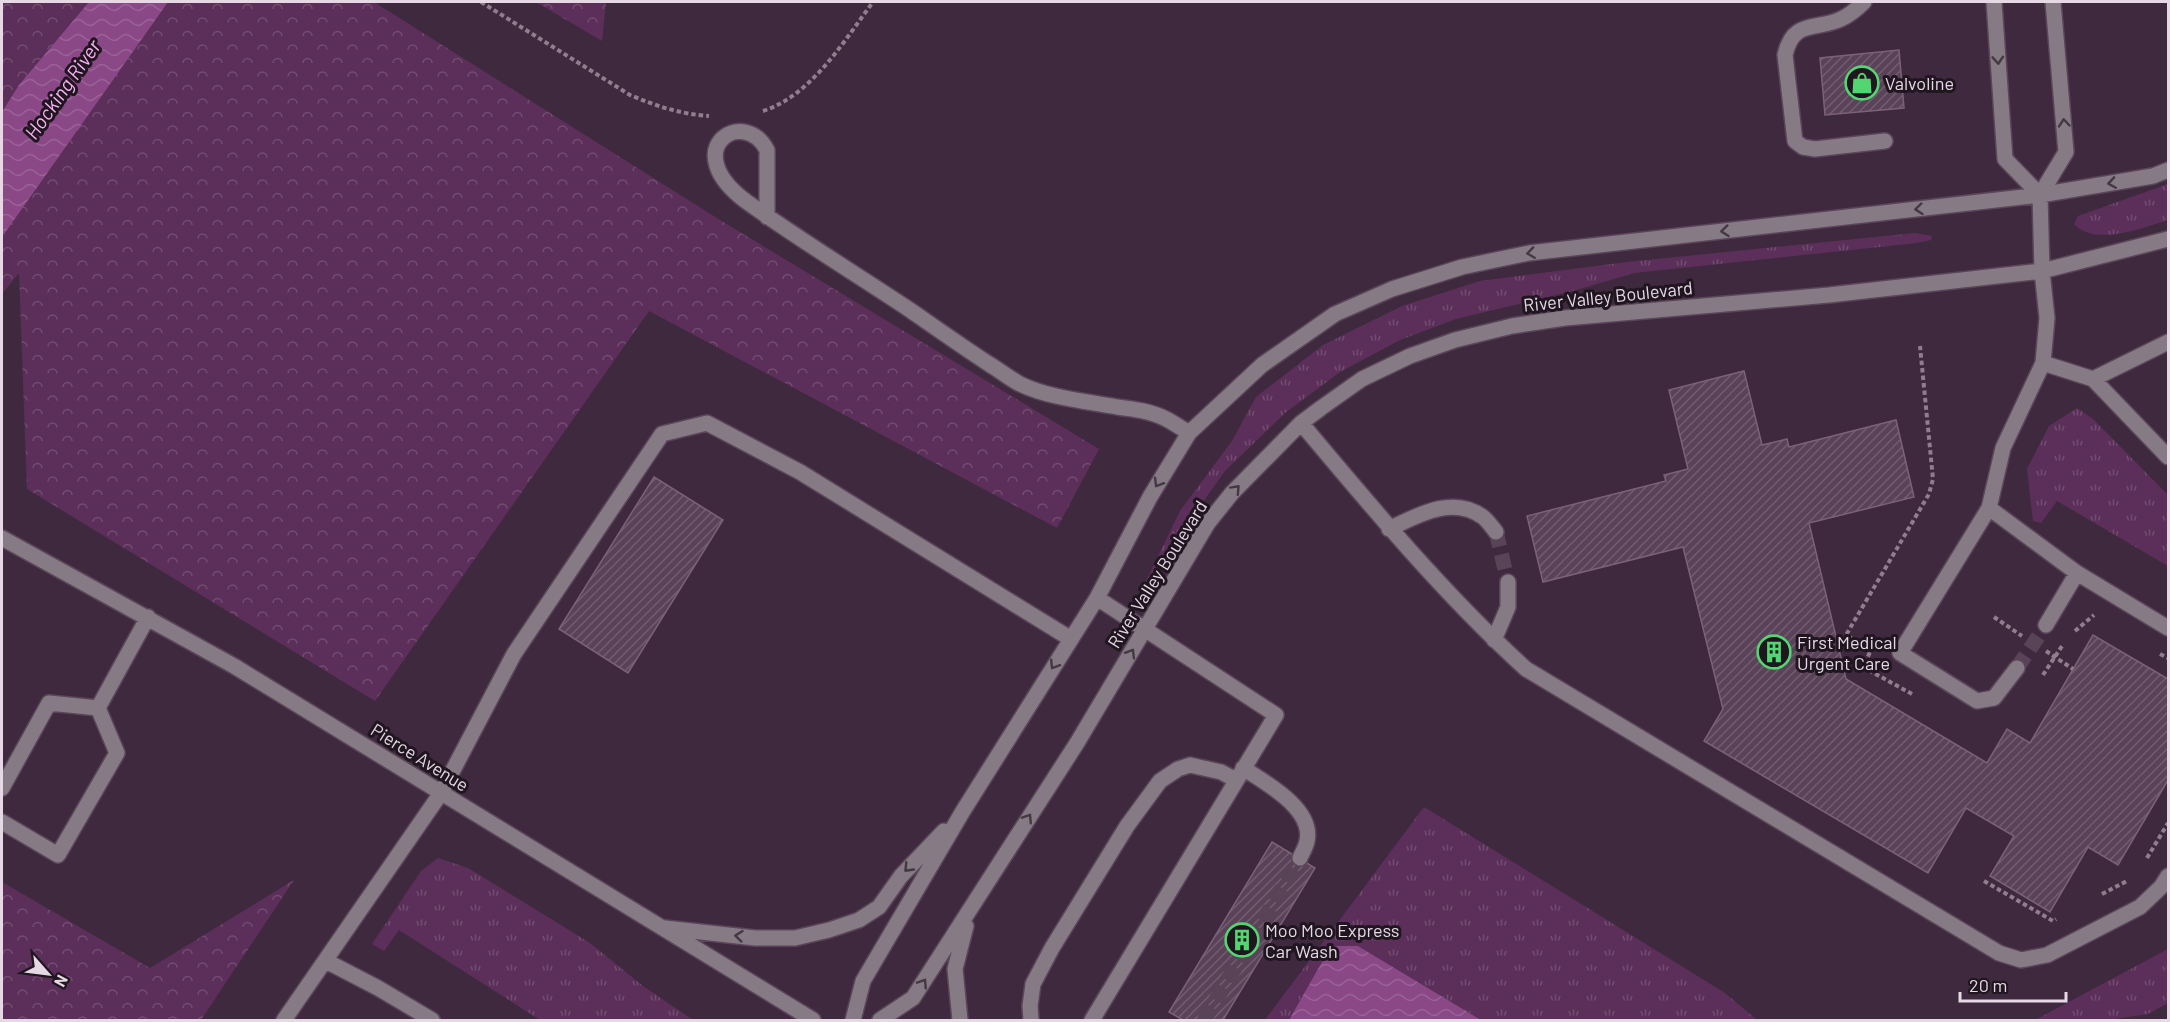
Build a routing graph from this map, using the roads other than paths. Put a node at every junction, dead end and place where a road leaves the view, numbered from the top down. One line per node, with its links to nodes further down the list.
1 (1864, 2): 4 (street)
2 (1994, 2): 6 (street, one-way to 6)
3 (2053, 2): 6 (street, one-way to 3)
4 (1885, 141)
5 (2169, 170): 6 (street, one-way to 6)
6 (2040, 195): 9 (street); 14 (street, one-way to 14)
7 (767, 217): 7 (street); 14 (street)
8 (2169, 239): 9 (street, River Valley Boulevard)
9 (2043, 271): 11 (street); 13 (street, River Valley Boulevard)
10 (2169, 342): 12 (street)
11 (2043, 363): 12 (street); 16 (street)
12 (2093, 379): 15 (street)
13 (1302, 423): 17 (street); 25 (street, River Valley Boulevard, one-way to 13)
14 (1189, 433): 22 (street, one-way to 22)
15 (2169, 457)
16 (1989, 508): 20 (street); 29 (street)
17 (1389, 529): 18 (street); 28 (street)
18 (1496, 532)
19 (2, 538): 23 (street, Pierce Avenue)
20 (2077, 573): 24 (street); 26 (street)
21 (1508, 582): 28 (street)
22 (1097, 598): 25 (street); 27 (street)
23 (148, 618): 30 (street); 33 (street, Pierce Avenue)
24 (2046, 625)
25 (1145, 628): 31 (street); 38 (street, River Valley Boulevard, one-way to 25)
26 (2169, 628)
27 (1071, 639): 33 (street); 34 (street, one-way to 34)
28 (1494, 640): 37 (street)
29 (2017, 668)
30 (98, 708): 32 (street); 35 (street)
31 (1240, 774): 36 (street); 47 (street); 48 (street)
32 (2, 788)
33 (441, 793): 39 (street, Pierce Avenue); 40 (street)
34 (963, 811): 39 (street, one-way to 39); 44 (street)
35 (2, 822)
36 (1300, 858)
37 (2169, 876)
38 (969, 913): 45 (street, River Valley Boulevard, one-way to 38); 46 (street)
39 (662, 928): 43 (street, Pierce Avenue)
40 (326, 961): 41 (street); 42 (street)
41 (284, 1020)
42 (432, 1020)
43 (813, 1020)
44 (853, 1020)
45 (880, 1020)
46 (960, 1020)
47 (1031, 1020)
48 (1092, 1020)

